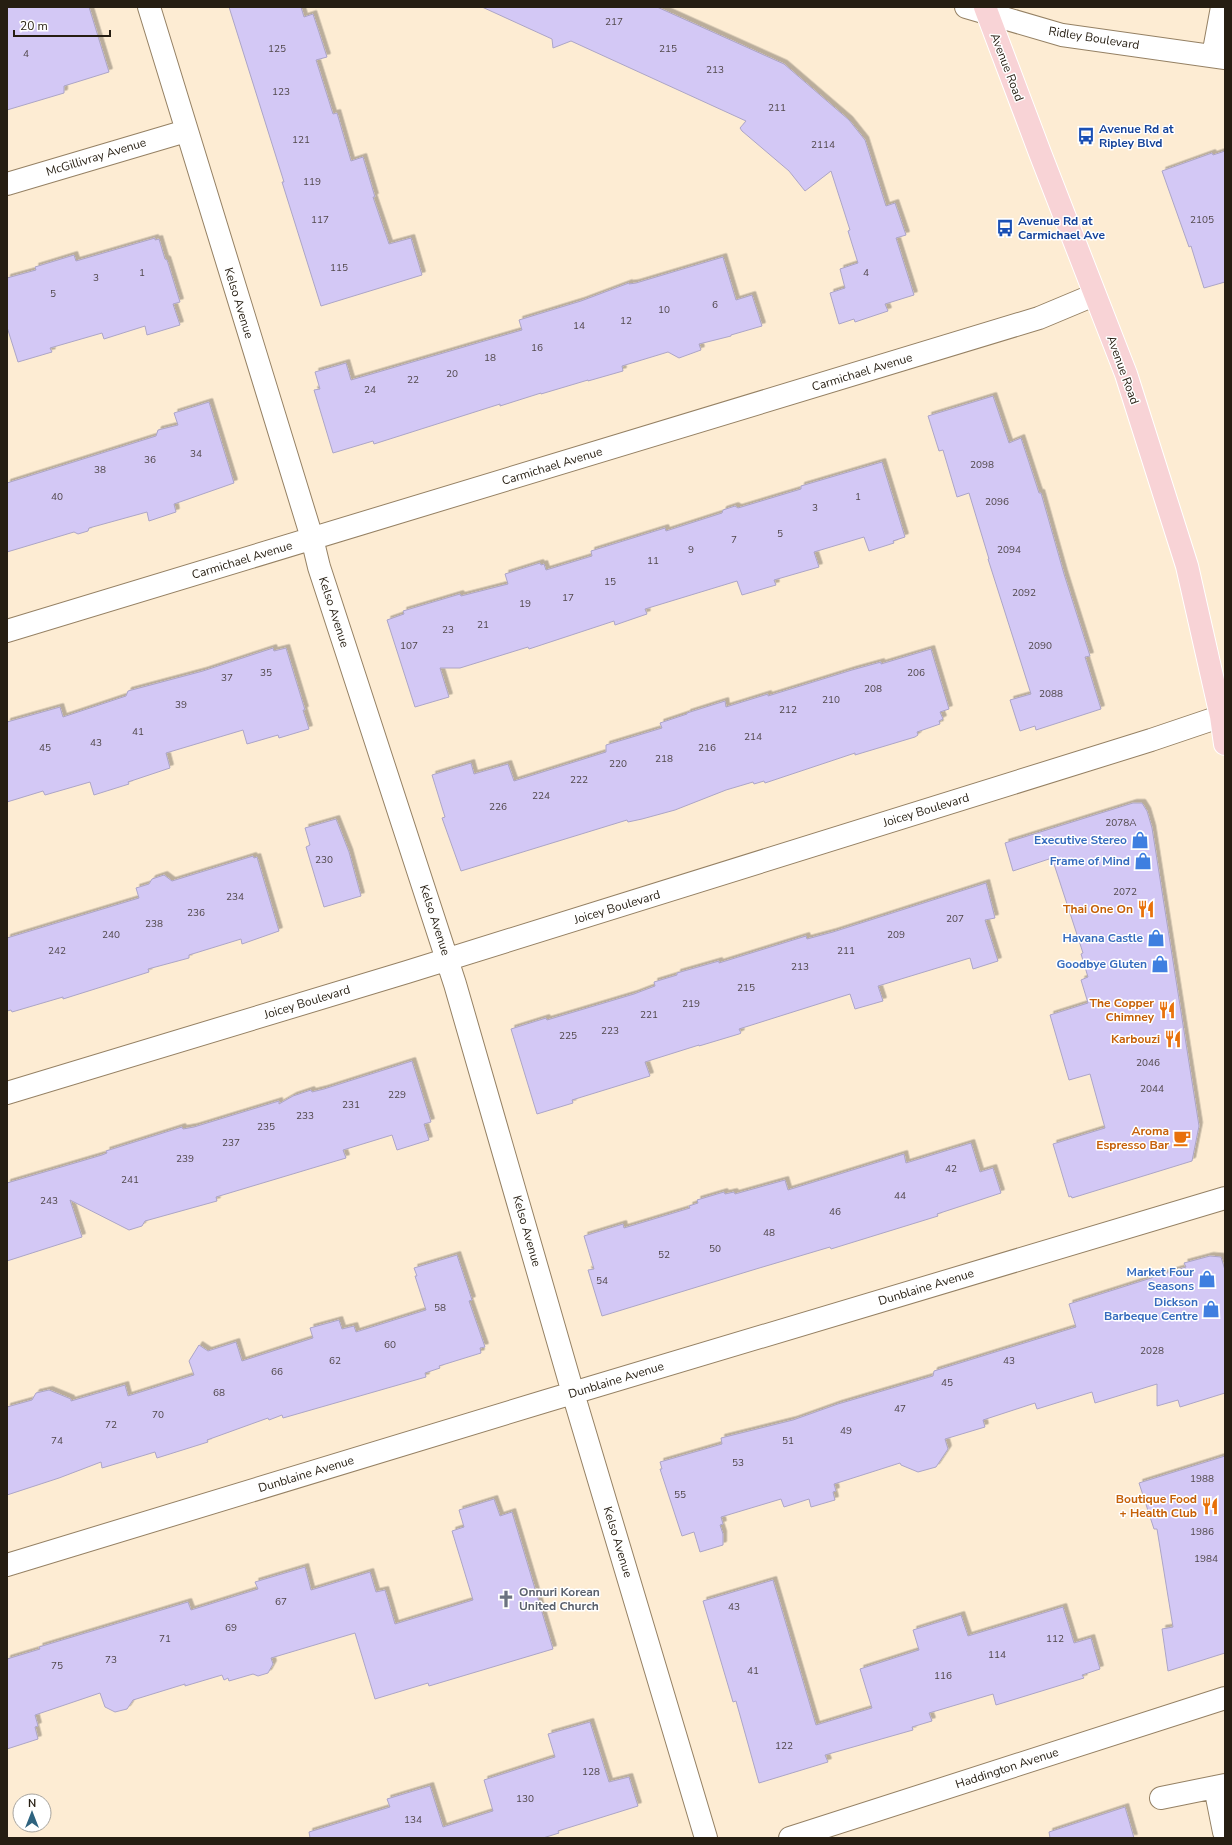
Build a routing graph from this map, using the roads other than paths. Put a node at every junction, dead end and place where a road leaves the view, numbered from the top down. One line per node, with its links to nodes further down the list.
1 (148, 7): 6 (street, Kelso Avenue)
2 (966, 7): 4 (street, Ridley Boulevard)
3 (1222, 7): 5 (street)
4 (986, 10): 5 (street, Ridley Boulevard); 8 (main road, Avenue Road)
5 (1219, 57)
6 (186, 131): 7 (street, McGillivray Avenue); 9 (street, Kelso Avenue)
7 (7, 184)
8 (1094, 295): 9 (street, Carmichael Avenue); 11 (main road, Avenue Road)
9 (312, 538): 10 (street, Carmichael Avenue); 13 (street, Kelso Avenue)
10 (7, 631)
11 (1223, 715): 12 (main road, Avenue Road); 13 (street, Joicey Boulevard)
12 (1225, 744)
13 (448, 960): 14 (street, Joicey Boulevard); 16 (street, Kelso Avenue)
14 (7, 1093)
15 (1225, 1198): 16 (street, Dunblaine Avenue)
16 (573, 1393): 17 (street, Dunblaine Avenue); 22 (street, Kelso Avenue)
17 (7, 1565)
18 (1225, 1698): 23 (street, Haddington Avenue)
19 (1220, 1786): 20 (street); 21 (street)
20 (1161, 1798)
21 (1224, 1832)
22 (706, 1838)
23 (790, 1838)

